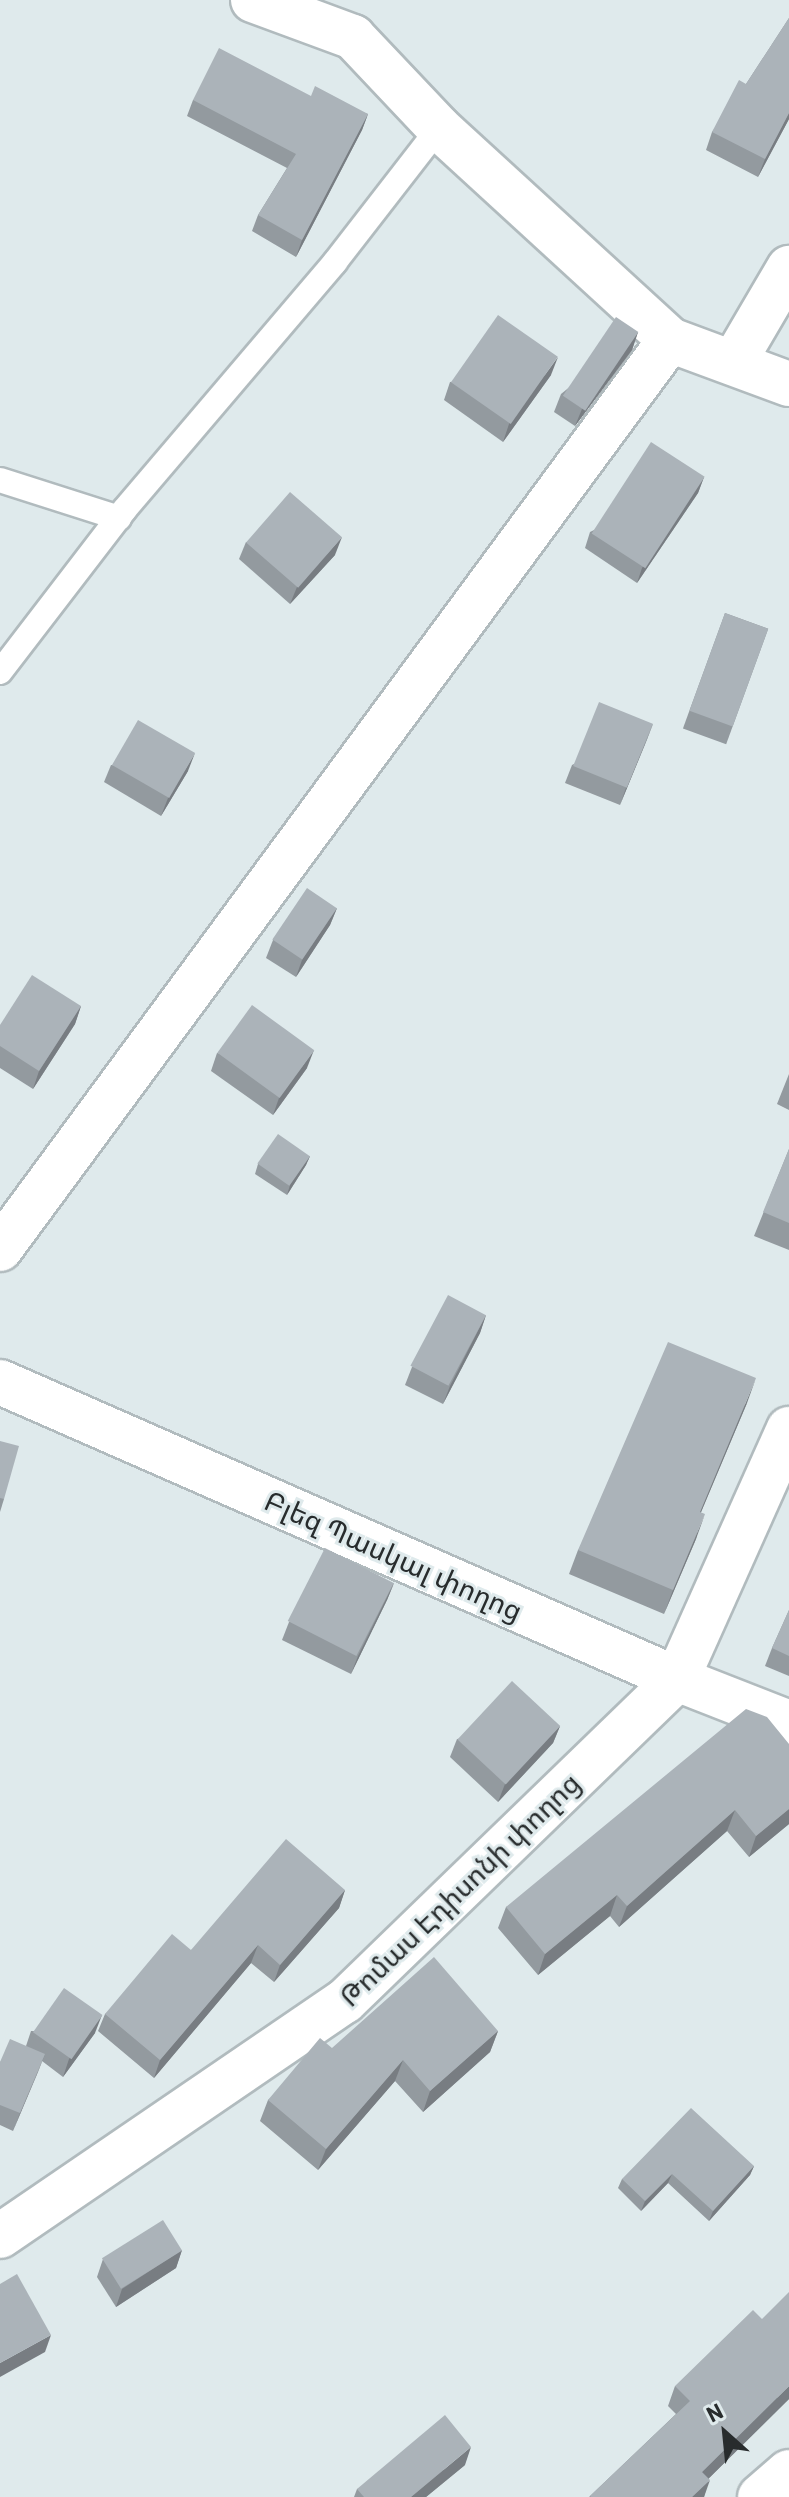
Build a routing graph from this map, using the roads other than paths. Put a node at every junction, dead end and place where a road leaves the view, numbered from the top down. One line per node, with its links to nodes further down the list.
1 (253, 0): 2 (street)
2 (439, 128): 4 (street); 8 (lane)
3 (789, 268): 5 (street)
4 (670, 340): 5 (street); 10 (street)
5 (735, 360): 6 (street)
6 (789, 384)
7 (0, 480): 8 (lane)
8 (119, 518): 9 (lane)
9 (0, 672)
10 (0, 1249)
11 (0, 1382): 13 (street, Բլեզ Պասկալ փողոց)
12 (789, 1429): 13 (street, Թոմաս Էդիսոնի փողոց)
13 (677, 1679): 14 (street, Բլեզ Պասկալ փողոց); 15 (street, Թոմաս Էդիսոնի փողոց)
14 (789, 1723)
15 (0, 2236)
16 (789, 2472): 17 (street)
17 (760, 2497)

